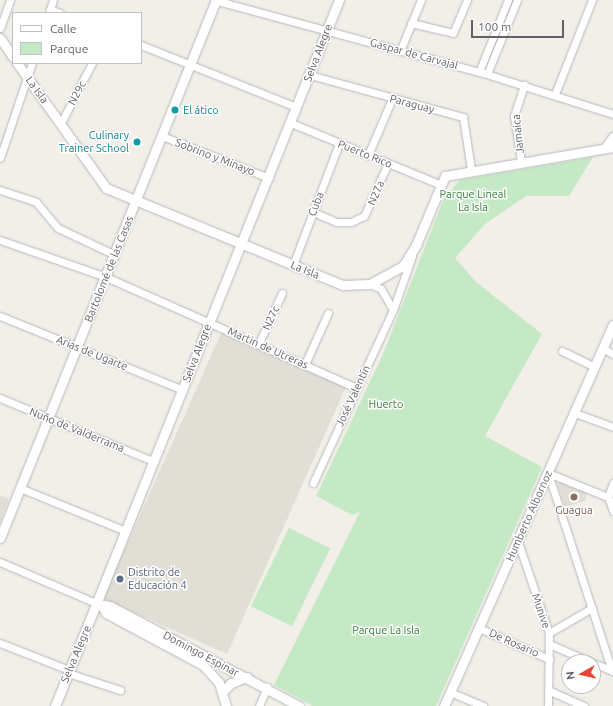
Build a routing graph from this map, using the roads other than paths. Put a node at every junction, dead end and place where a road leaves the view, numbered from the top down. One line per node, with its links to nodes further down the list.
1 (10, 0): 12 (street)
2 (53, 0): 10 (street)
3 (215, 0): 13 (street, Gaspar de Carvajal); 21 (street, Bartolomé de las Casas)
4 (339, 0): 13 (street, Selva Alegre)
5 (421, 0): 11 (street)
6 (467, 0): 11 (street)
7 (508, 0): 22 (street)
8 (517, 0): 23 (street)
9 (592, 0): 27 (street)
10 (50, 11)
11 (411, 23): 16 (street)
12 (0, 28)
13 (327, 29): 16 (street, Gaspar de Carvajal); 24 (street, Selva Alegre)
14 (0, 38): 17 (street)
15 (142, 45): 21 (street)
16 (400, 51): 22 (street, Gaspar de Carvajal)
17 (12, 56)
18 (18, 64): 25 (street, La Isla)
19 (32, 64): 25 (street)
20 (91, 64): 31 (street, N29c)
21 (192, 64): 29 (street); 33 (street, Bartolomé de las Casas)
22 (479, 72): 23 (street, Gaspar de Carvajal)
23 (487, 74): 26 (street, Gaspar de Carvajal)
24 (310, 75): 28 (street, Paraguay); 29 (street, Selva Alegre)
25 (27, 77): 31 (street, La Isla); 38 (street)
26 (524, 85): 27 (street, Gaspar de Carvajal); 39 (street, Jamaica)
27 (555, 94): 30 (street, Gaspar de Carvajal)
28 (392, 99): 37 (street); 41 (street, Paraguay)
29 (296, 107): 32 (street, Selva Alegre)
30 (613, 114)
31 (61, 123): 45 (street, La Isla)
32 (290, 123): 35 (street, Puerto Rico); 42 (street, Selva Alegre)
33 (162, 136): 42 (street, Sobrino y Minayo); 45 (street, Bartolomé de las Casas)
34 (613, 137): 36 (street)
35 (339, 143): 37 (street, Puerto Rico); 46 (street, Cuba)
36 (609, 148): 39 (street)
37 (368, 155): 40 (street, Puerto Rico)
38 (0, 158)
39 (521, 161): 41 (street)
40 (388, 163): 43 (street, Puerto Rico); 46 (street, N27a)
41 (471, 169): 43 (street)
42 (269, 178): 48 (street, Selva Alegre)
43 (439, 184): 49 (street, La Isla)
44 (0, 190): 50 (street)
45 (135, 203): 48 (street, La Isla); 50 (street, Bartolomé de las Casas)
46 (313, 212): 51 (street, Cuba)
47 (0, 240): 52 (street, Martin de Utreras)
48 (242, 243): 51 (street, La Isla); 58 (street, Selva Alegre)
49 (416, 245): 53 (street, La Isla); 55 (street, José Valentín)
50 (114, 255): 52 (street, Bartolomé de las Casas)
51 (293, 265): 53 (street, La Isla)
52 (106, 277): 58 (street, Martin de Utreras); 61 (street, Bartolomé de las Casas)
53 (370, 284): 55 (street)
54 (282, 293): 60 (street, N27c)
55 (393, 310): 67 (street, José Valentín)
56 (328, 313): 65 (street)
57 (0, 316): 61 (street, Arias de Ugarte)
58 (209, 321): 60 (street, Martin de Utreras); 68 (street, Selva Alegre)
59 (613, 325): 62 (street, Humberto Albornoz)
60 (259, 343): 65 (street, Martin de Utreras)
61 (77, 347): 68 (street, Arias de Ugarte); 71 (street, Bartolomé de las Casas)
62 (603, 348): 64 (street); 66 (street, Humberto Albornoz)
63 (562, 351): 66 (street)
64 (613, 354)
65 (305, 364): 67 (street, Martin de Utreras)
66 (595, 368): 70 (street, Humberto Albornoz)
67 (357, 388): 75 (street, José Valentín)
68 (183, 390): 73 (street, Selva Alegre)
69 (0, 398): 71 (street, Nuño de Valderrama)
70 (575, 413): 72 (street); 74 (street, Humberto Albornoz)
71 (48, 418): 73 (street, Nuño de Valderrama); 77 (street, Bartolomé de las Casas)
72 (613, 427)
73 (153, 461): 80 (street, Selva Alegre)
74 (548, 473): 78 (street); 82 (street, Humberto Albornoz); 85 (street)
75 (313, 483)
76 (613, 483): 78 (street)
77 (20, 488): 80 (street); 81 (street, Bartolomé de las Casas)
78 (608, 496): 79 (street)
79 (613, 511)
80 (126, 531): 84 (street, Selva Alegre)
81 (0, 538)
82 (518, 542): 86 (street, Humberto Albornoz); 87 (street, Munive)
83 (0, 562): 84 (street, Domingo Espinar)
84 (100, 605): 94 (street, Selva Alegre); 95 (street, Domingo Espinar); 98 (street, Domingo Espinar)
85 (592, 608): 87 (street); 93 (street)
86 (479, 628): 91 (street, De Rosario); 100 (street, Humberto Albornoz)
87 (549, 633): 89 (street, Munive)
88 (0, 643): 94 (street)
89 (549, 644): 90 (street, De Rosario); 91 (street, Munive)
90 (573, 654)
91 (549, 659): 99 (street, Munive)
92 (601, 666): 93 (street, De Rosario)
93 (613, 671)
94 (68, 672): 97 (street); 101 (street, Selva Alegre)
95 (247, 677): 96 (street, Domingo Espinar); 98 (street)
96 (267, 687): 103 (street); 104 (street, Domingo Espinar)
97 (120, 690)
98 (223, 691): 102 (street, Domingo Espinar)
99 (550, 691): 107 (street, Munive); 108 (street)
100 (450, 692): 105 (street, Humberto Albornoz); 106 (street)
101 (55, 706)
102 (226, 706)
103 (259, 706)
104 (299, 706)
105 (444, 706)
106 (483, 706)
107 (548, 706)
108 (584, 706)

